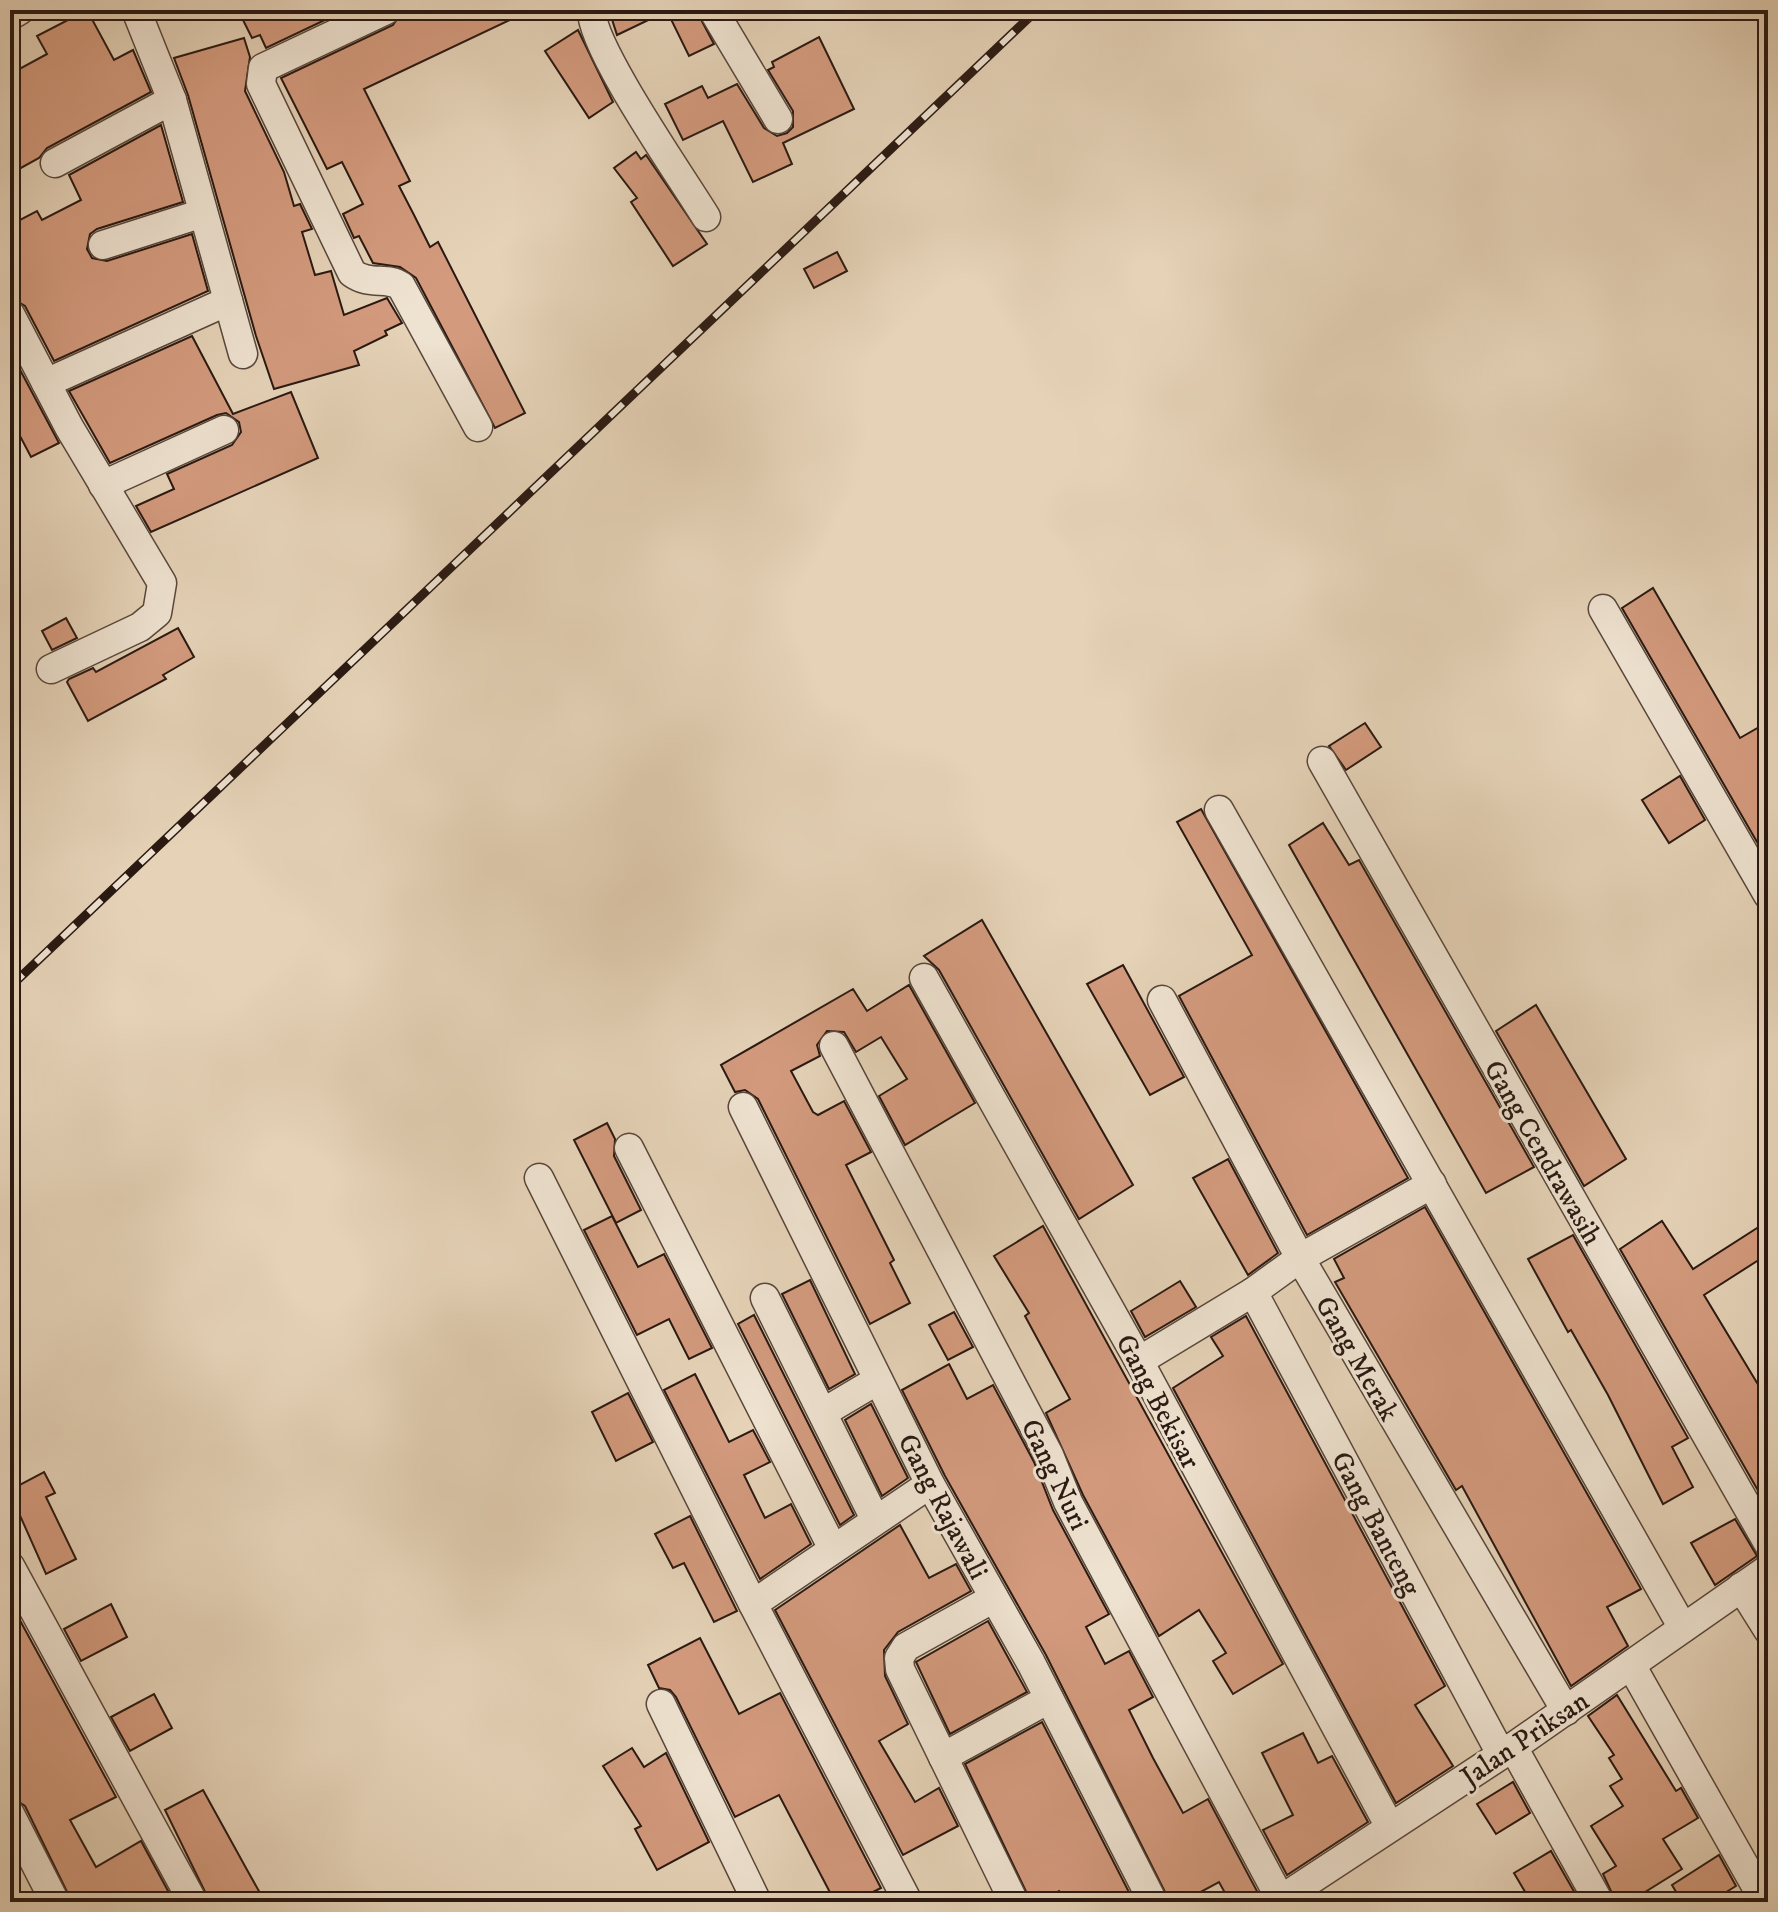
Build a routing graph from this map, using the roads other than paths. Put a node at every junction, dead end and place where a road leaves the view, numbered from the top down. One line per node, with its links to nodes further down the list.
1 (20, 10): 6 (street)
2 (136, 10): 7 (street)
3 (386, 10): 17 (street)
4 (592, 10): 11 (street)
5 (713, 10): 8 (street)
6 (10, 16)
7 (172, 100): 9 (street); 10 (street)
8 (778, 119)
9 (55, 163)
10 (203, 213): 12 (street); 13 (street)
11 (706, 217)
12 (103, 245)
13 (228, 301): 15 (street); 16 (street)
14 (12, 323): 16 (street)
15 (243, 354)
16 (46, 383): 19 (street)
17 (478, 427)
18 (224, 430): 19 (street)
19 (103, 485): 21 (street)
20 (1603, 609): 24 (street)
21 (51, 669)
22 (1322, 761): 40 (street, Gang Cendrawasih)
23 (1219, 810): 31 (street)
24 (1768, 895)
25 (924, 978): 35 (street, Gang Bekisar)
26 (1162, 1000): 32 (street, Gang Merak)
27 (834, 1046): 57 (street, Gang Nuri)
28 (743, 1107): 36 (street, Gang Rajawali)
29 (629, 1148): 41 (street)
30 (539, 1178): 46 (street)
31 (1432, 1184): 32 (street); 47 (street)
32 (1300, 1258): 33 (street); 52 (street, Gang Merak)
33 (1253, 1292): 35 (street); 53 (street, Gang Banteng)
34 (765, 1298): 37 (street)
35 (1139, 1361): 56 (street, Gang Bekisar)
36 (878, 1380): 37 (street); 38 (street, Gang Rajawali)
37 (824, 1412): 39 (street)
38 (930, 1484): 39 (street); 45 (street, Gang Rajawali)
39 (875, 1519): 41 (street)
40 (1768, 1543)
41 (833, 1549): 46 (street)
42 (1768, 1569): 44 (street, Jalan Priksan)
43 (12, 1573): 59 (street)
44 (1741, 1587): 47 (street, Jalan Priksan); 48 (street)
45 (994, 1598): 50 (street, Gang Rajawali); 54 (street)
46 (753, 1604): 61 (street)
47 (1683, 1628): 49 (street, Jalan Priksan)
48 (1768, 1630)
49 (1631, 1665): 52 (street, Jalan Priksan); 65 (street)
50 (1049, 1699): 54 (street); 63 (street, Gang Rajawali)
51 (661, 1704): 60 (street)
52 (1566, 1711): 53 (street, Jalan Priksan)
53 (1507, 1751): 56 (street, Jalan Priksan); 64 (street, Gang Banteng)
54 (943, 1757): 62 (street)
55 (10, 1814): 58 (street)
56 (1390, 1827): 57 (street, Jalan Priksan)
57 (1279, 1901)
58 (55, 1902)
59 (193, 1902)
60 (757, 1902)
61 (908, 1902)
62 (1014, 1902)
63 (1153, 1902)
64 (1599, 1902)
65 (1765, 1902)

